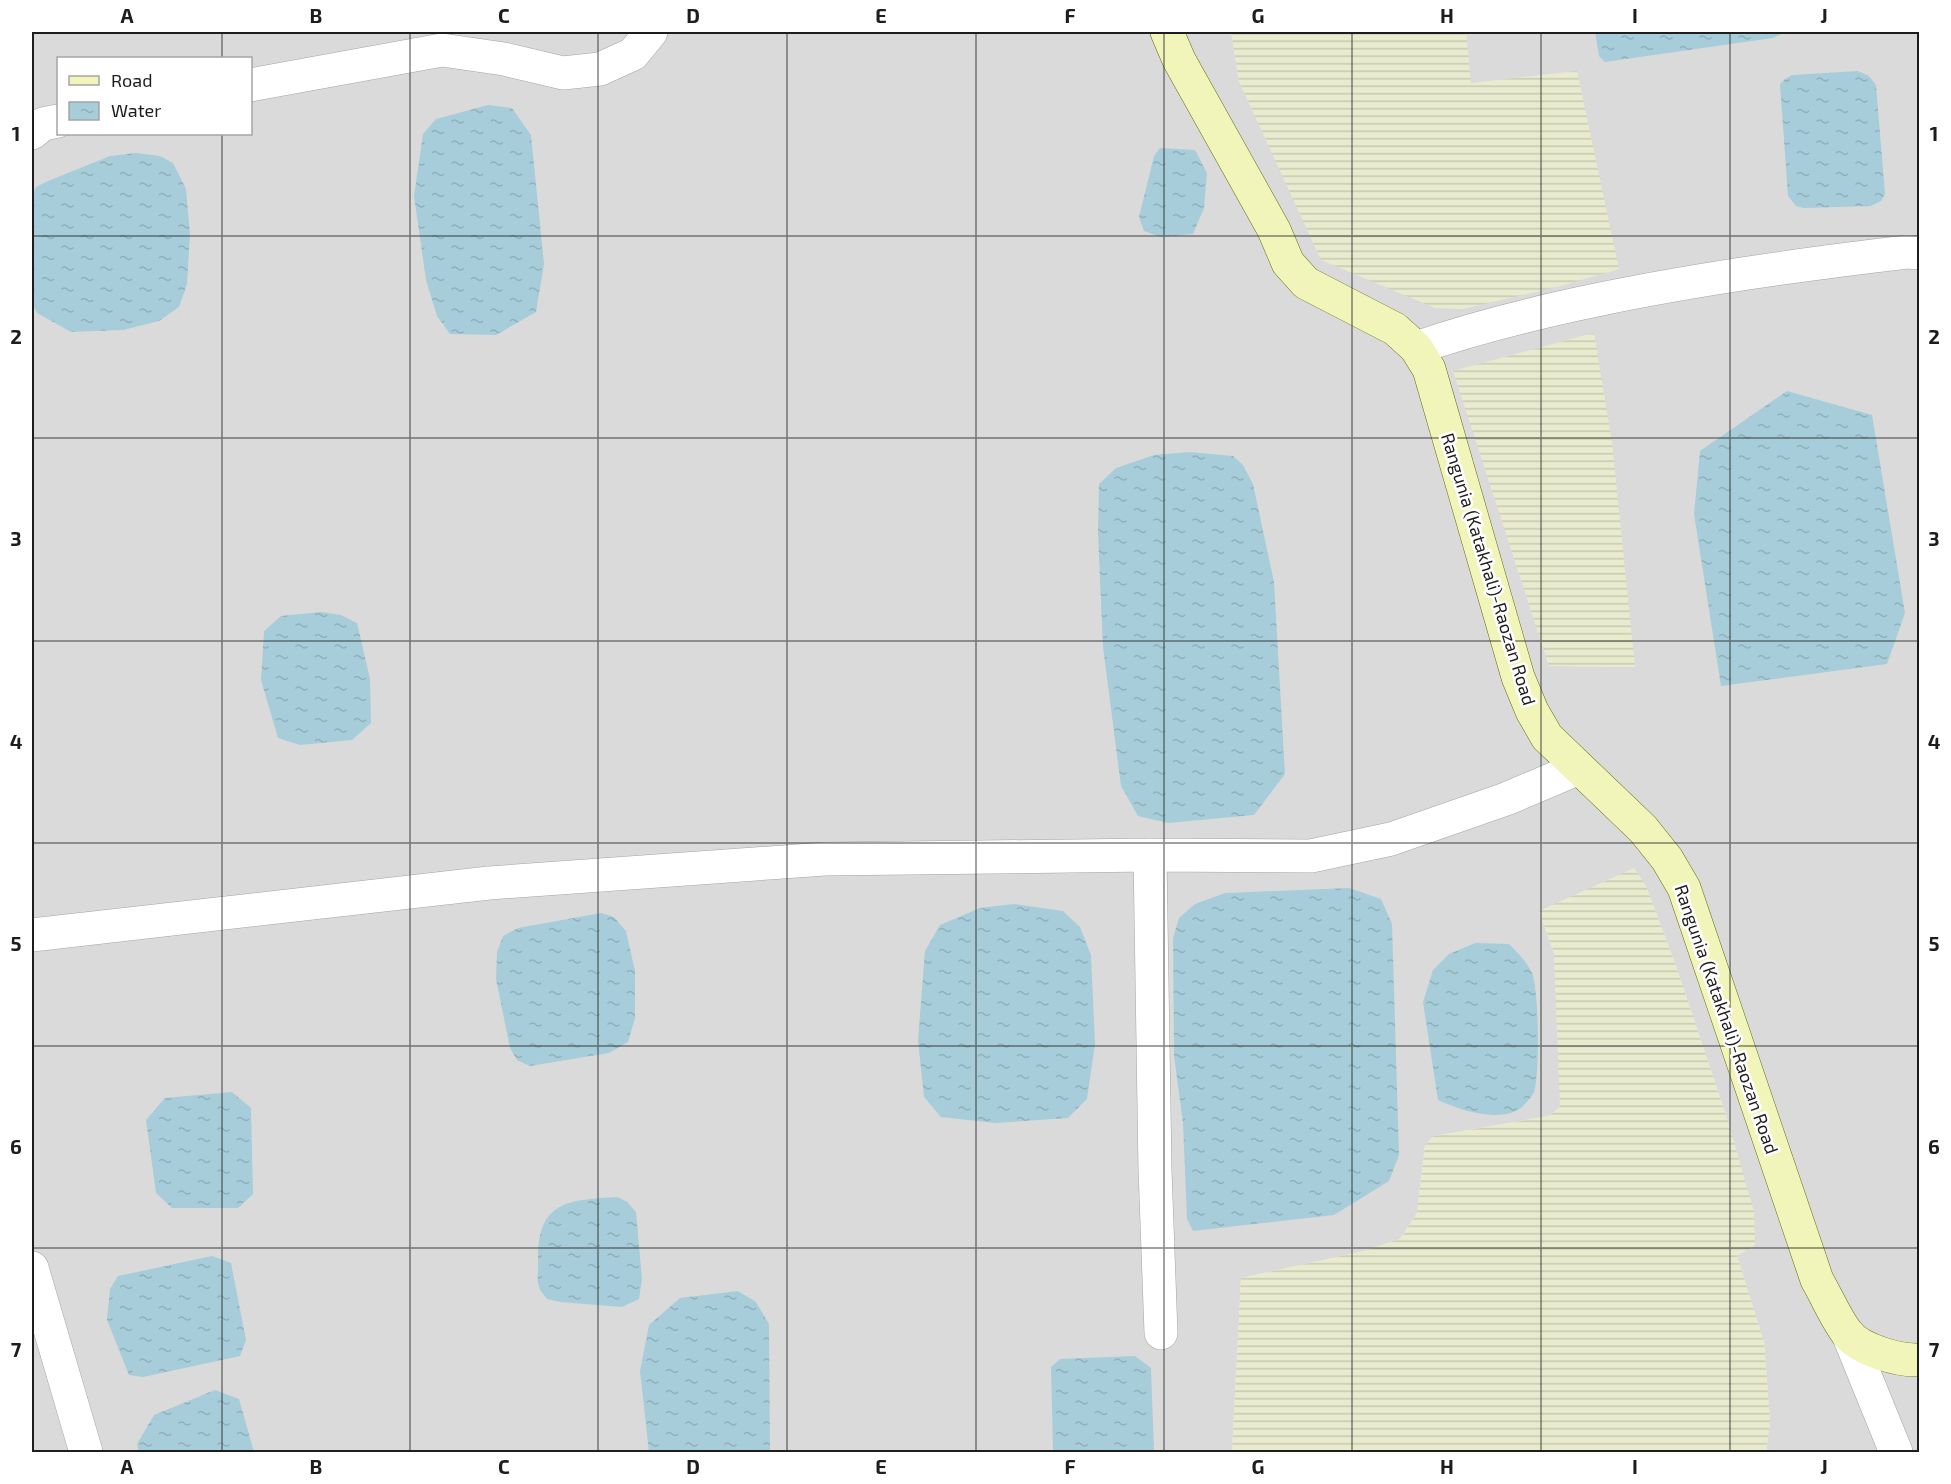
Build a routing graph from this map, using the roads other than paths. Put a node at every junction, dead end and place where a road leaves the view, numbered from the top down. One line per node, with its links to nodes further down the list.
1 (651, 32): 3 (street)
2 (1167, 32): 7 (main road, Rangunia (Katakhali)-Raozan Road)
3 (252, 85)
4 (57, 121): 5 (street)
5 (32, 133)
6 (1920, 253): 7 (street)
7 (1416, 348): 8 (main road, Rangunia (Katakhali)-Raozan Road)
8 (1579, 768): 9 (street); 13 (main road, Rangunia (Katakhali)-Raozan Road)
9 (1150, 855): 10 (street); 12 (street)
10 (32, 935)
11 (32, 1268): 15 (street)
12 (1161, 1333)
13 (1848, 1334): 14 (main road, Rangunia (Katakhali)-Raozan Road); 16 (street)
14 (1920, 1360)
15 (86, 1452)
16 (1896, 1452)

